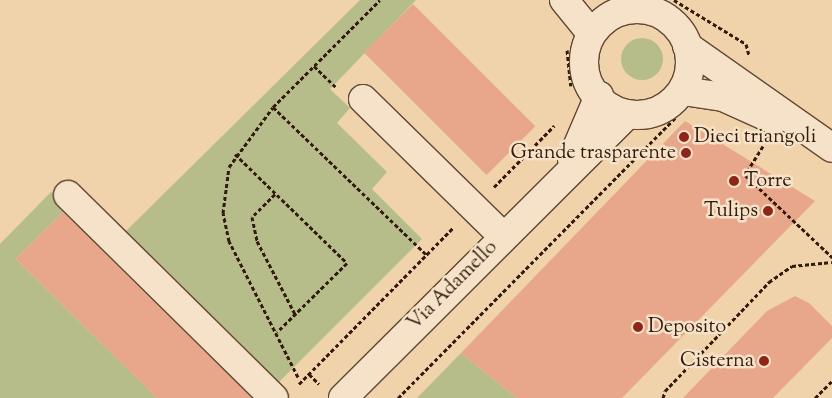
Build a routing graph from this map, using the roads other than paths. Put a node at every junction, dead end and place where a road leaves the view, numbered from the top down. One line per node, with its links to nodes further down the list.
1 (564, 0): 3 (street)
2 (612, 4): 3 (street); 4 (street)
3 (591, 33): 6 (street)
4 (687, 46): 5 (street); 9 (street)
5 (683, 91): 8 (street); 9 (street)
6 (599, 96): 8 (street); 10 (street)
7 (362, 99): 12 (street)
8 (627, 115): 10 (street, Via Adamello)
9 (832, 148)
10 (565, 174): 12 (street, Via Adamello)
11 (68, 195): 13 (street)
12 (503, 236): 14 (street, Via Adamello)
13 (285, 392)
14 (342, 398)

